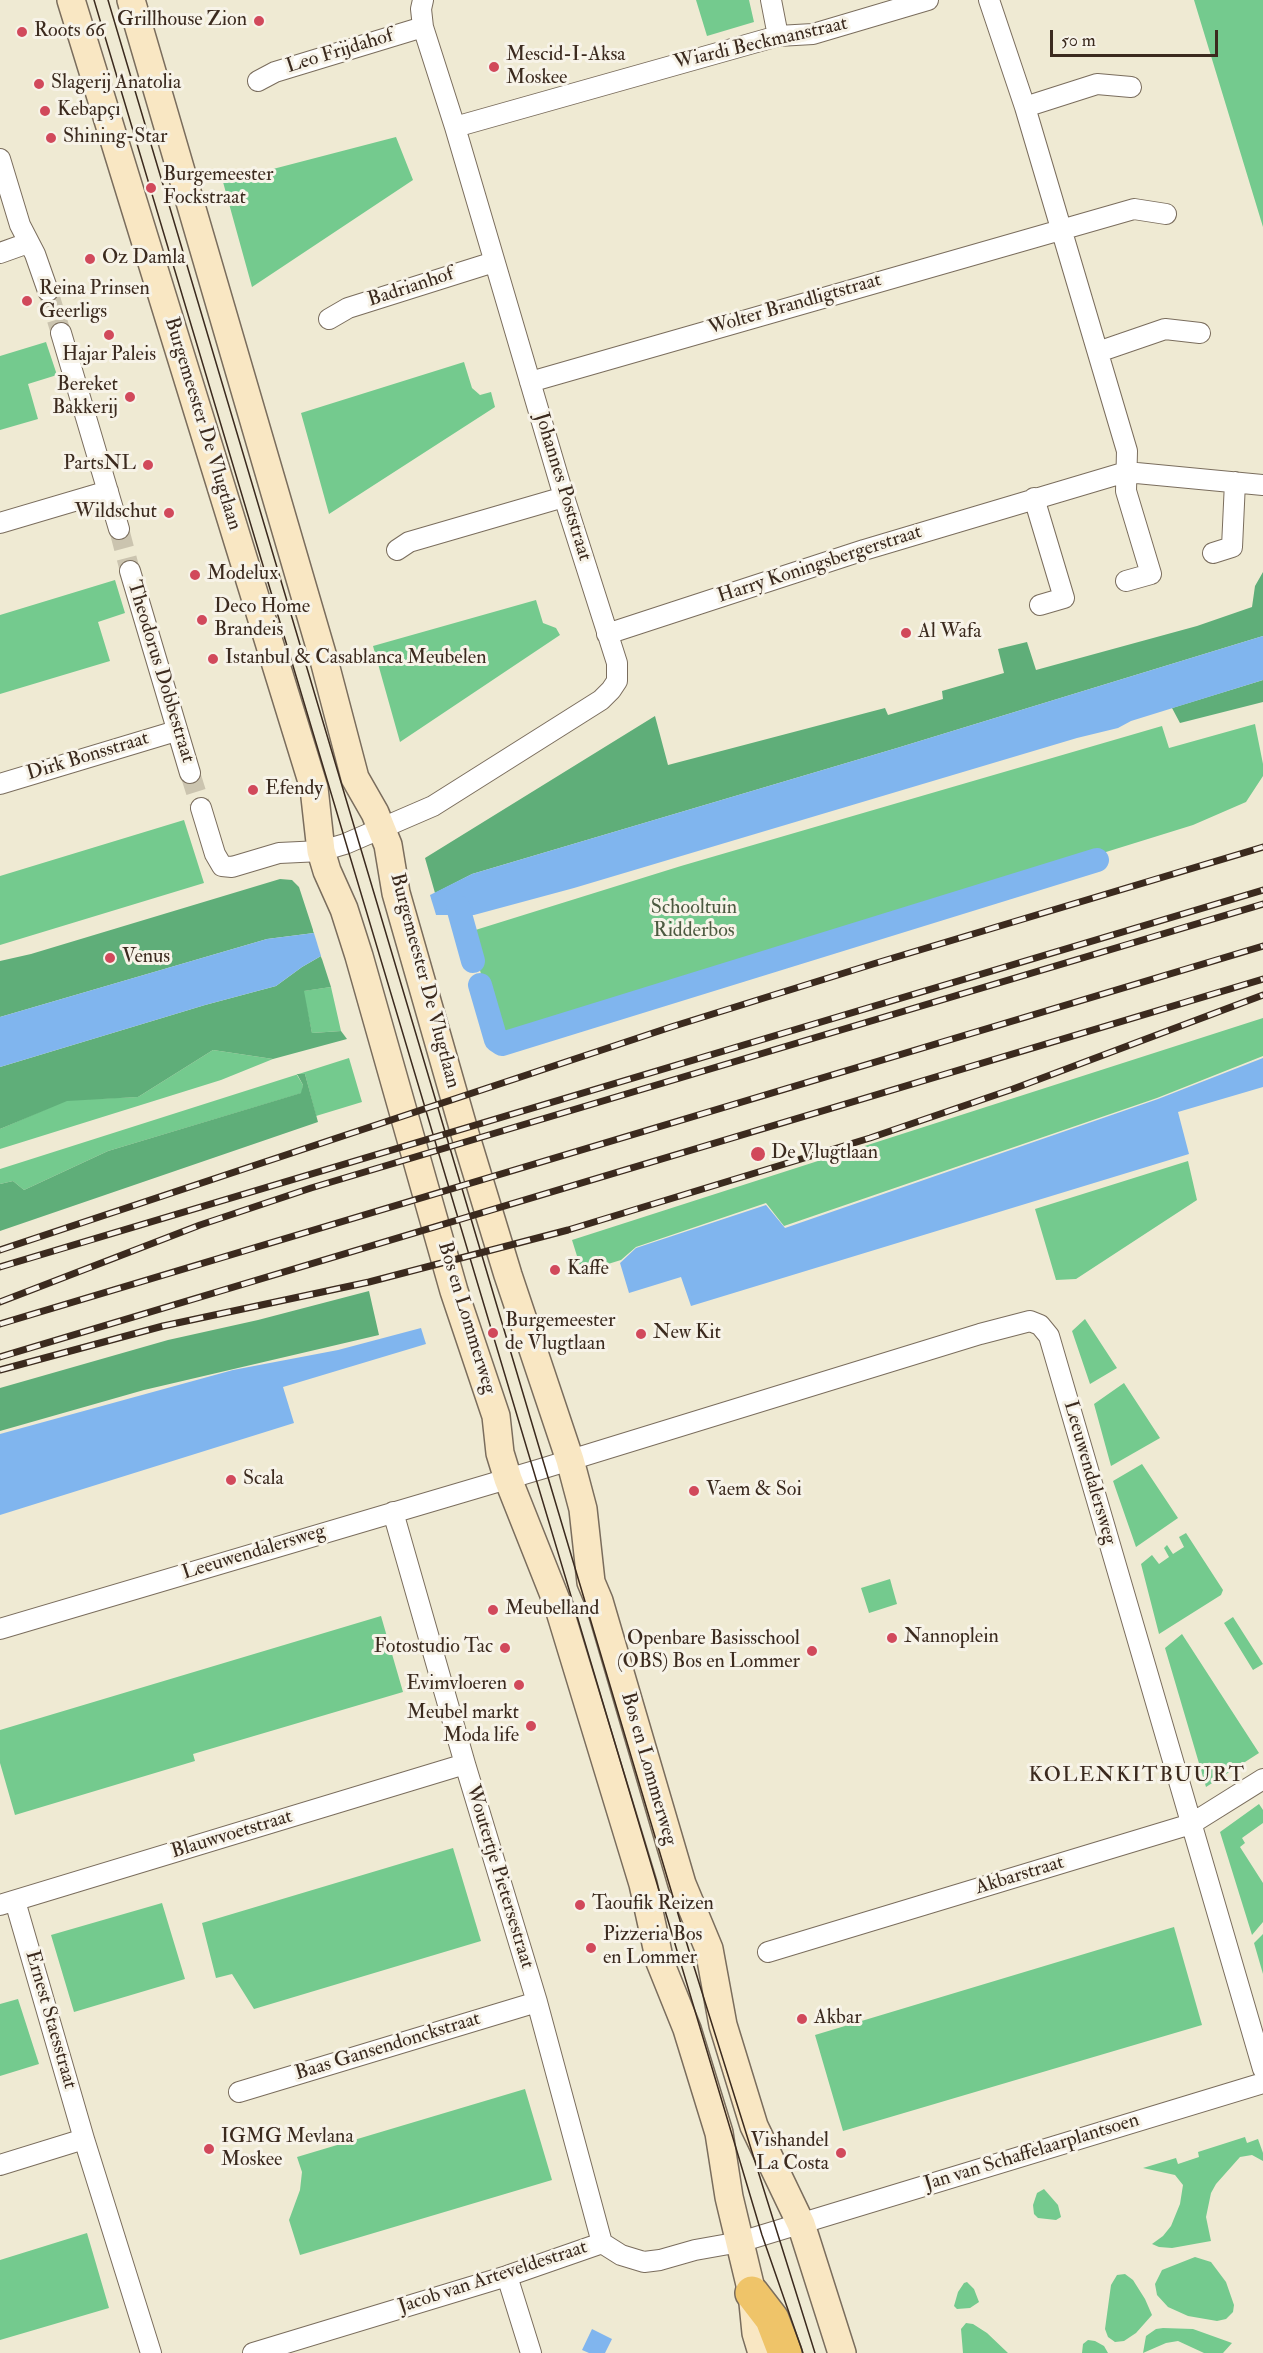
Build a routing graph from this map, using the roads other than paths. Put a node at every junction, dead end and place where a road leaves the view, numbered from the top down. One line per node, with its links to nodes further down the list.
1 (71, 0): 44 (main road, Burgemeester De Vlugtlaan)
2 (131, 0): 43 (main road, Burgemeester De Vlugtlaan)
3 (423, 0): 7 (street, Johannes Poststraat)
4 (771, 0): 8 (street)
5 (928, 0): 8 (street, Wiardi Beckmanstraat)
6 (989, 0): 11 (street)
7 (423, 27): 9 (street, Leo Frijdahof); 12 (street, Johannes Poststraat)
8 (778, 36): 12 (street, Wiardi Beckmanstraat)
9 (258, 81)
10 (1131, 87): 11 (street)
11 (1025, 107): 15 (street)
12 (455, 127): 18 (street, Johannes Poststraat)
13 (0, 159): 16 (street)
14 (1166, 214): 15 (street, Wolter Brandligtstraat)
15 (1060, 229): 23 (street); 24 (street, Wolter Brandligtstraat)
16 (28, 243): 17 (street); 19 (street)
17 (0, 253)
18 (494, 262): 20 (street, Badrianhof); 24 (street, Johannes Poststraat)
19 (48, 291)
20 (329, 319)
21 (61, 333): 28 (street)
22 (1200, 333): 23 (street)
23 (1098, 352): 25 (street)
24 (530, 382): 29 (street, Johannes Poststraat)
25 (1126, 472): 26 (street, Harry Koningsbergerstraat); 30 (street, Harry Koningsbergerstraat); 36 (street)
26 (1235, 482): 27 (street, Harry Koningsbergerstraat); 34 (street)
27 (1263, 485)
28 (108, 491): 31 (street); 32 (street)
29 (564, 497): 33 (street); 38 (street, Johannes Poststraat)
30 (1034, 498): 37 (street); 38 (street, Harry Koningsbergerstraat)
31 (0, 523)
32 (119, 529)
33 (397, 550)
34 (1213, 553)
35 (130, 571): 39 (street, Theodorus Dobbestraat)
36 (1126, 581)
37 (1040, 605)
38 (607, 634): 43 (street, Johannes Poststraat)
39 (176, 731): 40 (street, Theodorus Dobbestraat); 41 (street, Dirk Bonsstraat)
40 (190, 773)
41 (0, 784)
42 (201, 808): 44 (street)
43 (382, 828): 44 (street); 45 (main road, Burgemeester De Vlugtlaan)
44 (321, 851): 46 (main road, Burgemeester De Vlugtlaan)
45 (465, 1134): 47 (main road, Bos en Lommerweg)
46 (416, 1152): 48 (main road, Bos en Lommerweg)
47 (570, 1460): 48 (street, Leeuwendalersweg); 53 (street, Leeuwendalersweg); 62 (main road, Bos en Lommerweg)
48 (508, 1479): 49 (street, Leeuwendalersweg); 63 (main road, Bos en Lommerweg)
49 (393, 1512): 50 (street, Leeuwendalersweg); 51 (street, Woutertje Pietersestraat)
50 (0, 1629)
51 (465, 1764): 54 (street, Blauwvoetstraat); 56 (street, Woutertje Pietersestraat)
52 (1263, 1779): 53 (street, Akbarstraat)
53 (1191, 1824): 55 (street, Akbarstraat); 57 (street, Leeuwendalersweg)
54 (8, 1903): 60 (street, Ernest Staesstraat)
55 (768, 1952)
56 (537, 2002): 59 (street, Baas Gansendonckstraat); 64 (street, Woutertje Pietersestraat)
57 (1262, 2064)
58 (1263, 2083): 62 (street, Jan van Schaffelaarplantsoen)
59 (239, 2092)
60 (84, 2139): 61 (street); 67 (street, Ernest Staesstraat)
61 (0, 2165)
62 (801, 2223): 63 (street, Jacob van Arteveldestraat); 72 (main road, Bos en Lommerweg)
63 (740, 2242): 64 (street, Jacob van Arteveldestraat); 66 (main road, Bos en Lommerweg)
64 (602, 2243): 65 (street, Jacob van Arteveldestraat)
65 (507, 2276): 68 (street, Jacob van Arteveldestraat); 69 (street)
66 (752, 2294): 70 (main road, Bos en Lommerweg); 71 (highway)
67 (151, 2353)
68 (253, 2353)
69 (531, 2353)
70 (762, 2353)
71 (785, 2353)
72 (842, 2353)

